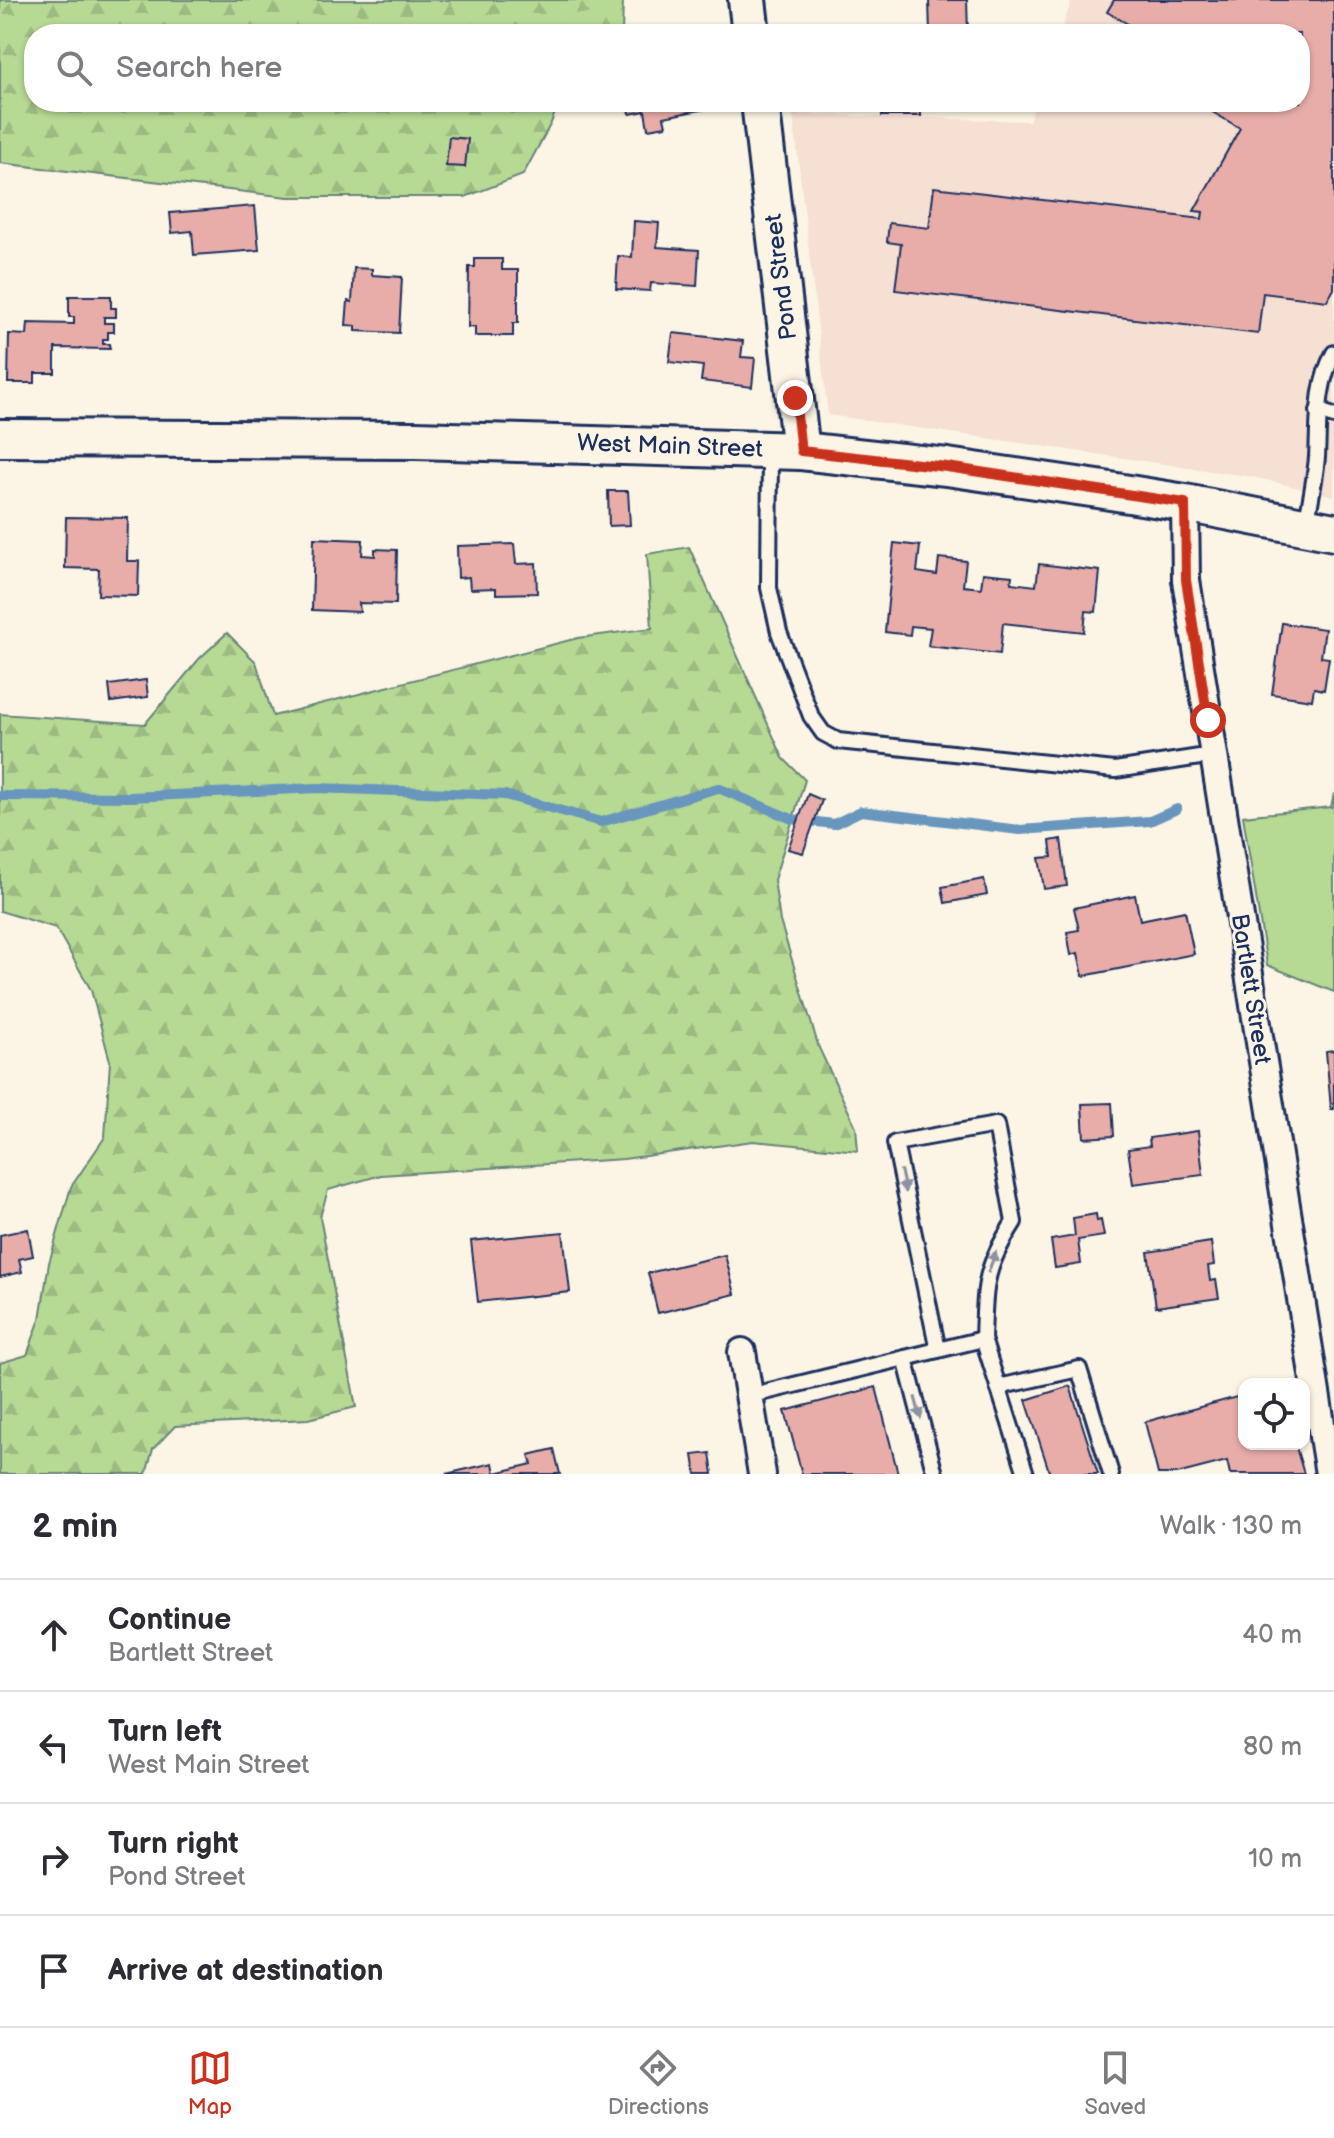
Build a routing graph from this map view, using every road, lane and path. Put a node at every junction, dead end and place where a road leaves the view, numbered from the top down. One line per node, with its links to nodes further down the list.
1 (747, 0): 2 (main road)
2 (750, 24)
3 (761, 112): 8 (main road, Pond Street)
4 (1334, 353): 5 (lane)
5 (1318, 411): 6 (lane); 10 (lane)
6 (1334, 416)
7 (0, 438): 8 (main road, West Main Street)
8 (785, 450): 9 (main road, West Main Street); 11 (lane)
9 (1185, 503): 10 (main road, West Main Street); 11 (street, Bartlett Street)
10 (1320, 529)
11 (1213, 755): 22 (street, Bartlett Street)
12 (983, 1339): 13 (lane); 13 (lane, one-way to 13); 16 (lane)
13 (938, 1350): 15 (lane)
14 (742, 1352): 17 (street)
15 (905, 1358): 17 (lane); 19 (lane, one-way to 19)
16 (998, 1387): 20 (lane); 21 (lane)
17 (749, 1396): 18 (street)
18 (762, 1474)
19 (935, 1474)
20 (1026, 1474)
21 (1111, 1474)
22 (1329, 1474)

